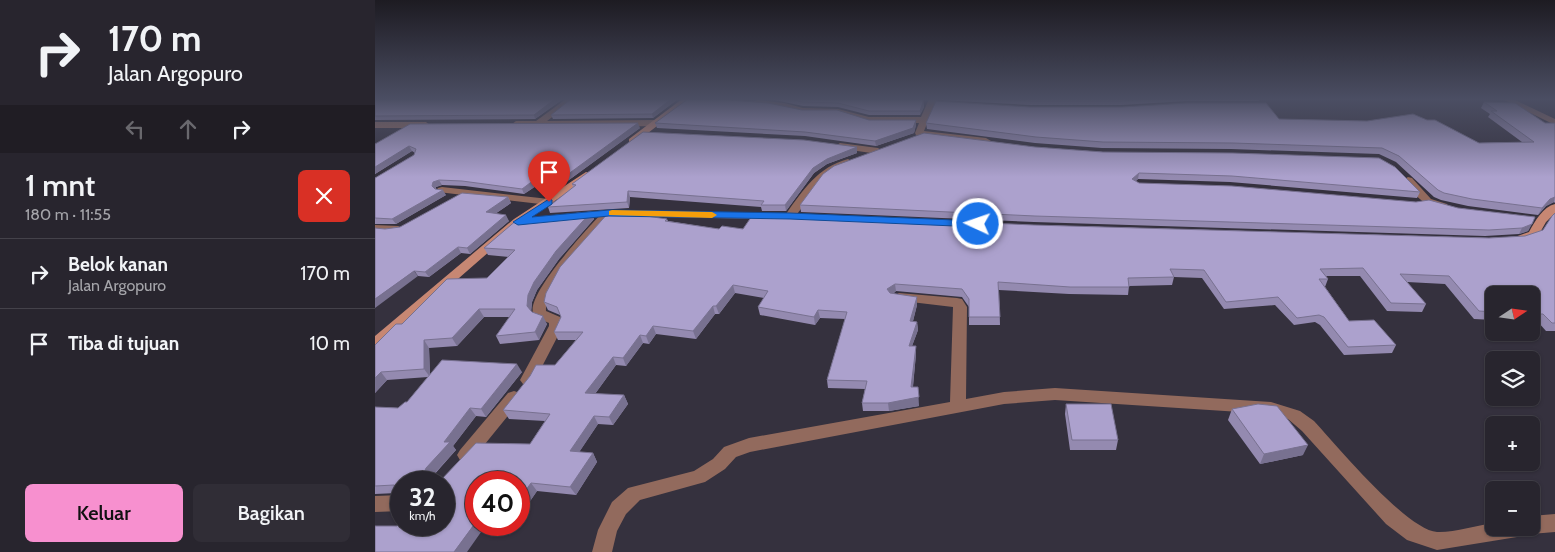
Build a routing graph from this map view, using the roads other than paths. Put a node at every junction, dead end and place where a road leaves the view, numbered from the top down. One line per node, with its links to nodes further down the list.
1 (375, 125): 2 (street)
2 (411, 125): 3 (street); 7 (street)
3 (418, 125)
4 (653, 125): 6 (street)
5 (922, 125): 9 (street)
6 (643, 132): 8 (street); 11 (street)
7 (397, 133)
8 (661, 134)
9 (992, 142)
10 (833, 145): 22 (street)
11 (620, 150)
12 (597, 167): 18 (street)
13 (1397, 169): 17 (street)
14 (442, 190): 15 (street)
15 (465, 191): 16 (street); 18 (street)
16 (449, 201)
17 (1427, 201): 19 (street); 21 (street)
18 (549, 202): 25 (street)
19 (1413, 203)
20 (1555, 207): 28 (street)
21 (1455, 209)
22 (609, 213): 23 (street); 32 (street)
23 (563, 217)
24 (545, 219): 25 (street)
25 (518, 222): 30 (street)
26 (407, 225): 27 (street)
27 (375, 228)
28 (1504, 240)
29 (897, 297): 31 (street)
30 (375, 344)
31 (958, 406): 37 (street); 38 (street)
32 (458, 463)
33 (390, 503): 34 (street)
34 (375, 504)
35 (1555, 523): 36 (street)
36 (1540, 524)
37 (1485, 533)
38 (601, 552)

